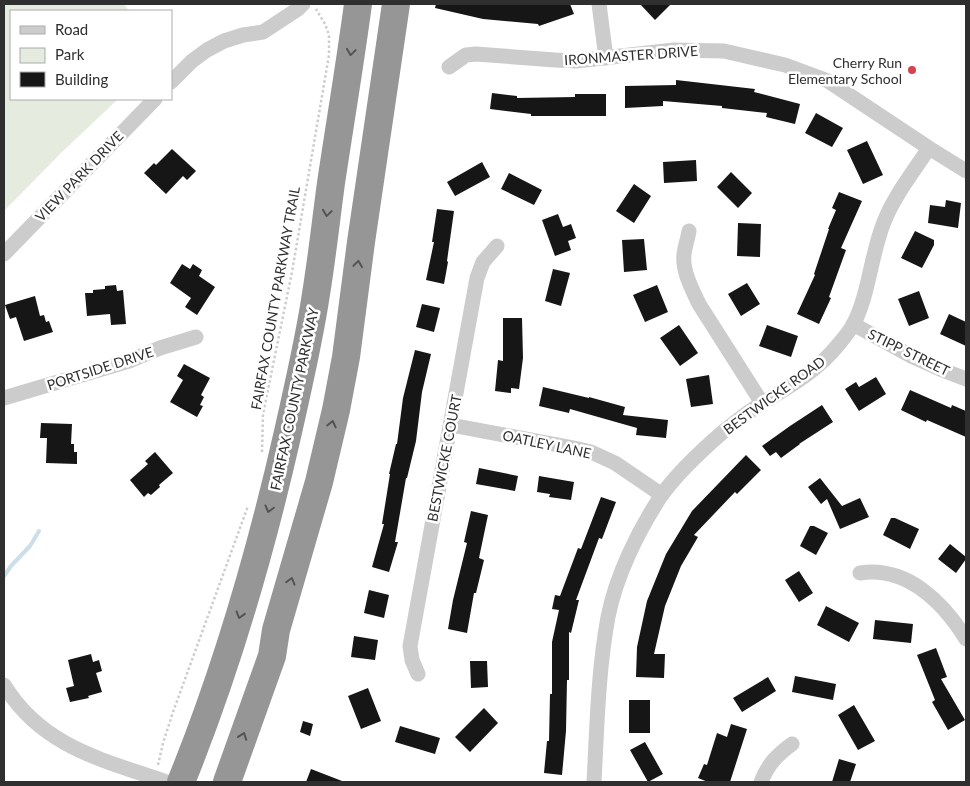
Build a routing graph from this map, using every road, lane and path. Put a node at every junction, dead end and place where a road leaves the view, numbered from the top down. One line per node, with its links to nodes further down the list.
1 (308, 4): 7 (street); 20 (path, FAIRFAX COUNTY PARKWAY TRAIL)
2 (358, 4): 30 (highway, FAIRFAX COUNTY PARKWAY, one-way to 30)
3 (396, 4): 31 (highway, one-way to 3)
4 (599, 4): 5 (street)
5 (606, 58): 6 (street, IRONMASTER DRIVE); 9 (street, IRONMASTER DRIVE)
6 (449, 67)
7 (172, 81)
8 (154, 100): 13 (street, VIEW PARK DRIVE)
9 (930, 148): 10 (street, IRONMASTER DRIVE); 14 (street, BESTWICKE ROAD)
10 (966, 171)
11 (689, 231): 18 (street)
12 (497, 246): 19 (street, BESTWICKE COURT)
13 (4, 254)
14 (853, 324): 16 (street, STIPP STREET); 18 (street, BESTWICKE ROAD)
15 (196, 337): 17 (street, PORTSIDE DRIVE)
16 (966, 379)
17 (4, 398)
18 (762, 402): 21 (street, BESTWICKE ROAD)
19 (451, 425): 21 (street, OATLEY LANE); 25 (street, BESTWICKE COURT)
20 (261, 458)
21 (662, 495): 32 (street, BESTWICKE ROAD)
22 (250, 500): 28 (path)
23 (860, 573): 24 (street)
24 (966, 639)
25 (418, 674)
26 (4, 684): 29 (street)
27 (792, 744): 33 (street)
28 (158, 766)
29 (167, 782)
30 (181, 782)
31 (227, 782)
32 (594, 782)
33 (761, 782)

